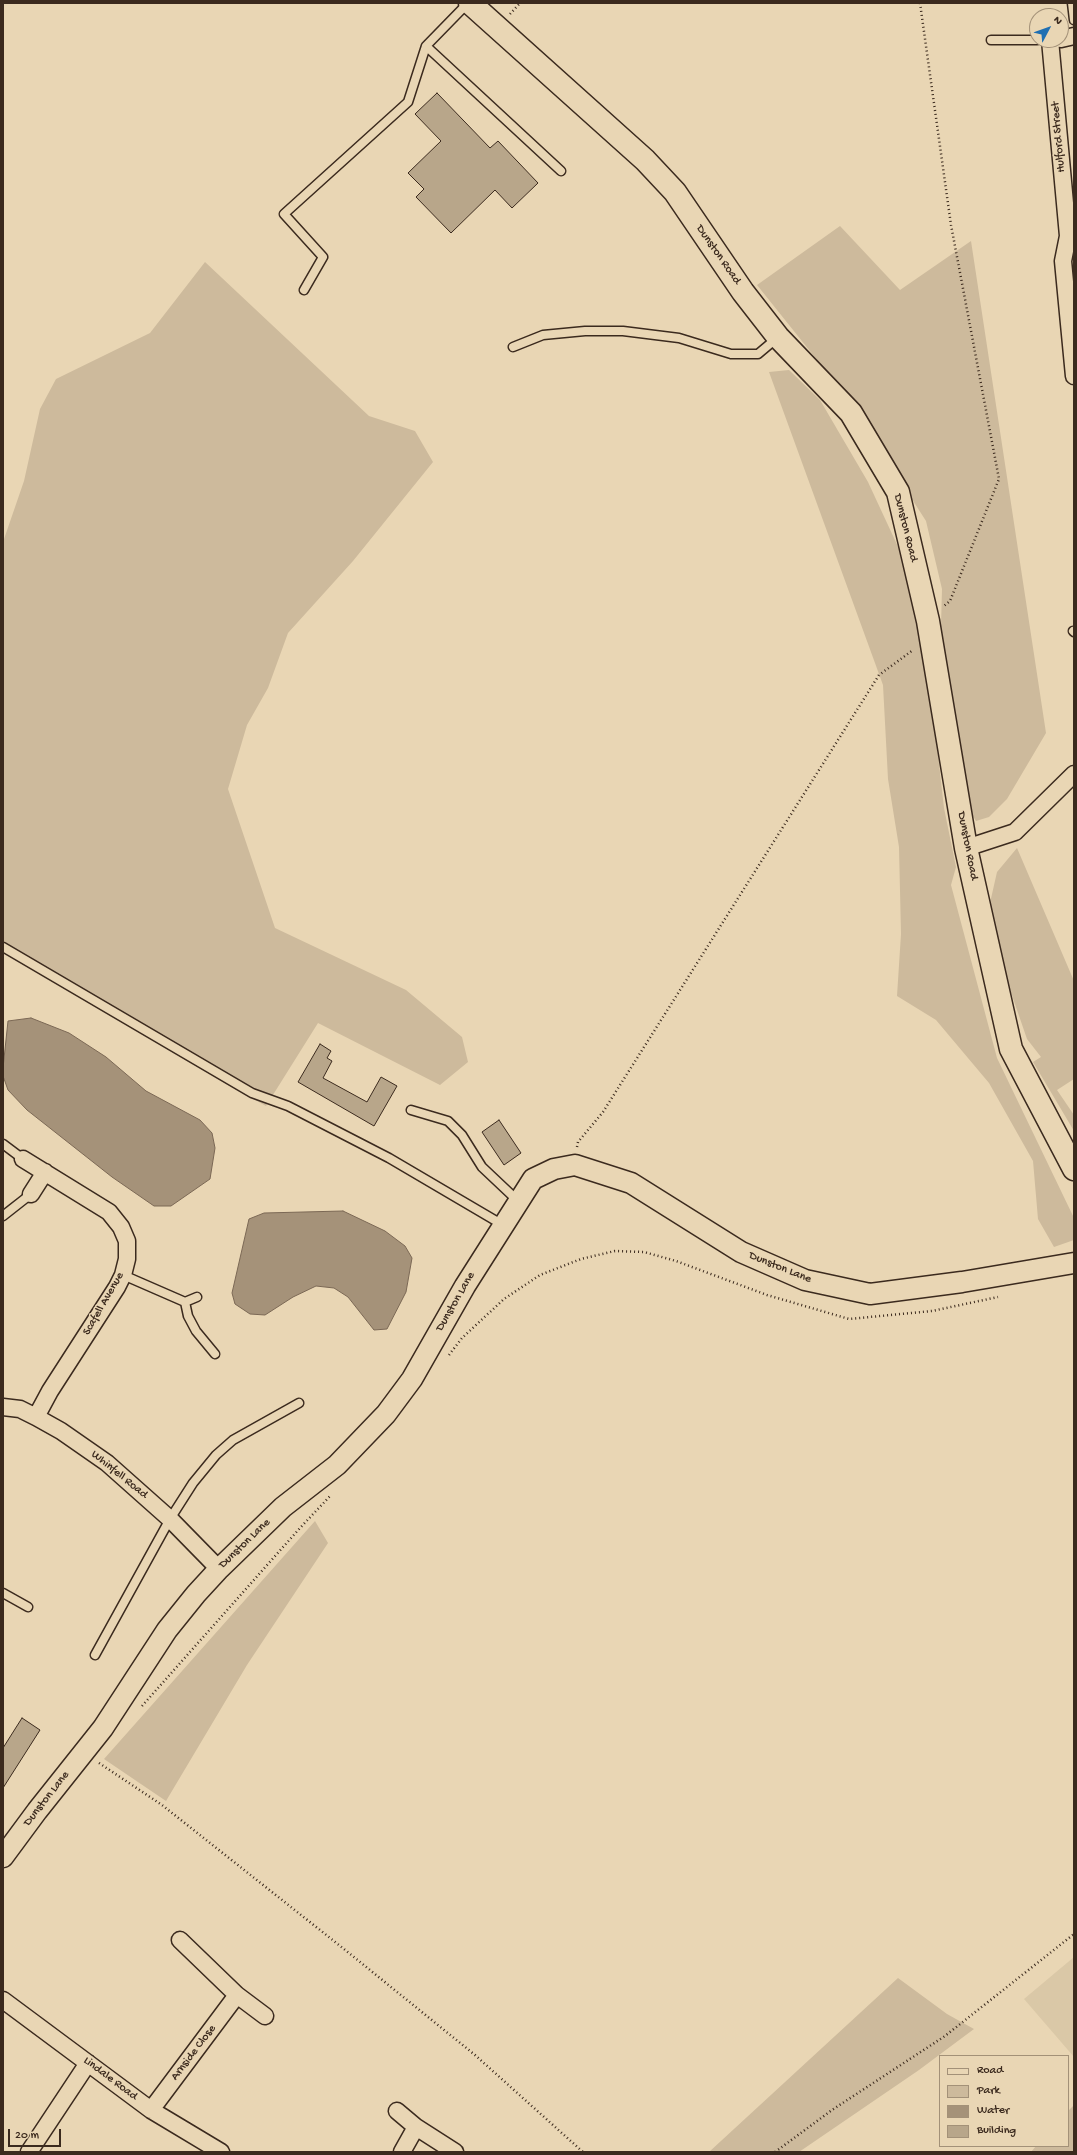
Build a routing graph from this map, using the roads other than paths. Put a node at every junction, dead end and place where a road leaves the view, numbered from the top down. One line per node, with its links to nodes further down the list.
1 (469, 3): 6 (lane); 11 (main road, Dunston Road)
2 (1072, 3): 3 (lane)
3 (1074, 20)
4 (991, 40): 5 (lane)
5 (1029, 40)
6 (426, 46): 8 (lane); 10 (lane)
7 (1052, 48): 9 (street, Hulford Street)
8 (561, 171)
9 (1071, 236): 13 (street, Hulford Street)
10 (304, 290)
11 (778, 338): 12 (lane); 15 (main road, Dunston Road)
12 (513, 347)
13 (1074, 376)
14 (1074, 774): 15 (street)
15 (966, 848): 20 (main road, Dunston Road)
16 (3, 947): 25 (lane)
17 (410, 1110): 23 (lane)
18 (3, 1144): 19 (lane)
19 (23, 1158): 21 (street, Scafell Avenue)
20 (1074, 1169)
21 (45, 1172): 22 (street); 27 (street, Scafell Avenue)
22 (31, 1194): 24 (lane)
23 (519, 1201): 25 (street, Dunston Lane); 26 (street, Dunston Lane)
24 (3, 1216)
25 (504, 1225): 35 (street, Dunston Lane)
26 (1074, 1263)
27 (123, 1275): 29 (lane); 33 (street, Scafell Avenue)
28 (198, 1298): 29 (lane)
29 (185, 1302): 30 (lane)
30 (216, 1354)
31 (299, 1403): 34 (lane)
32 (3, 1407): 33 (street, Whinfell Road)
33 (36, 1416): 34 (street, Whinfell Road)
34 (170, 1519): 35 (street, Whinfell Road); 38 (lane)
35 (219, 1569): 39 (street, Dunston Lane)
36 (3, 1593): 37 (lane)
37 (28, 1607)
38 (95, 1655)
39 (3, 1857)
40 (180, 1940): 41 (street)
41 (237, 1995): 43 (street); 45 (street, Arnside Close)
42 (3, 2000): 44 (street, Lindale Road)
43 (265, 2016)
44 (88, 2063): 45 (street, Lindale Road); 48 (street)
45 (151, 2110): 49 (street, Lindale Road)
46 (397, 2111): 47 (street)
47 (416, 2127): 50 (street); 51 (street)
48 (29, 2152)
49 (221, 2152)
50 (402, 2152)
51 (456, 2152)

